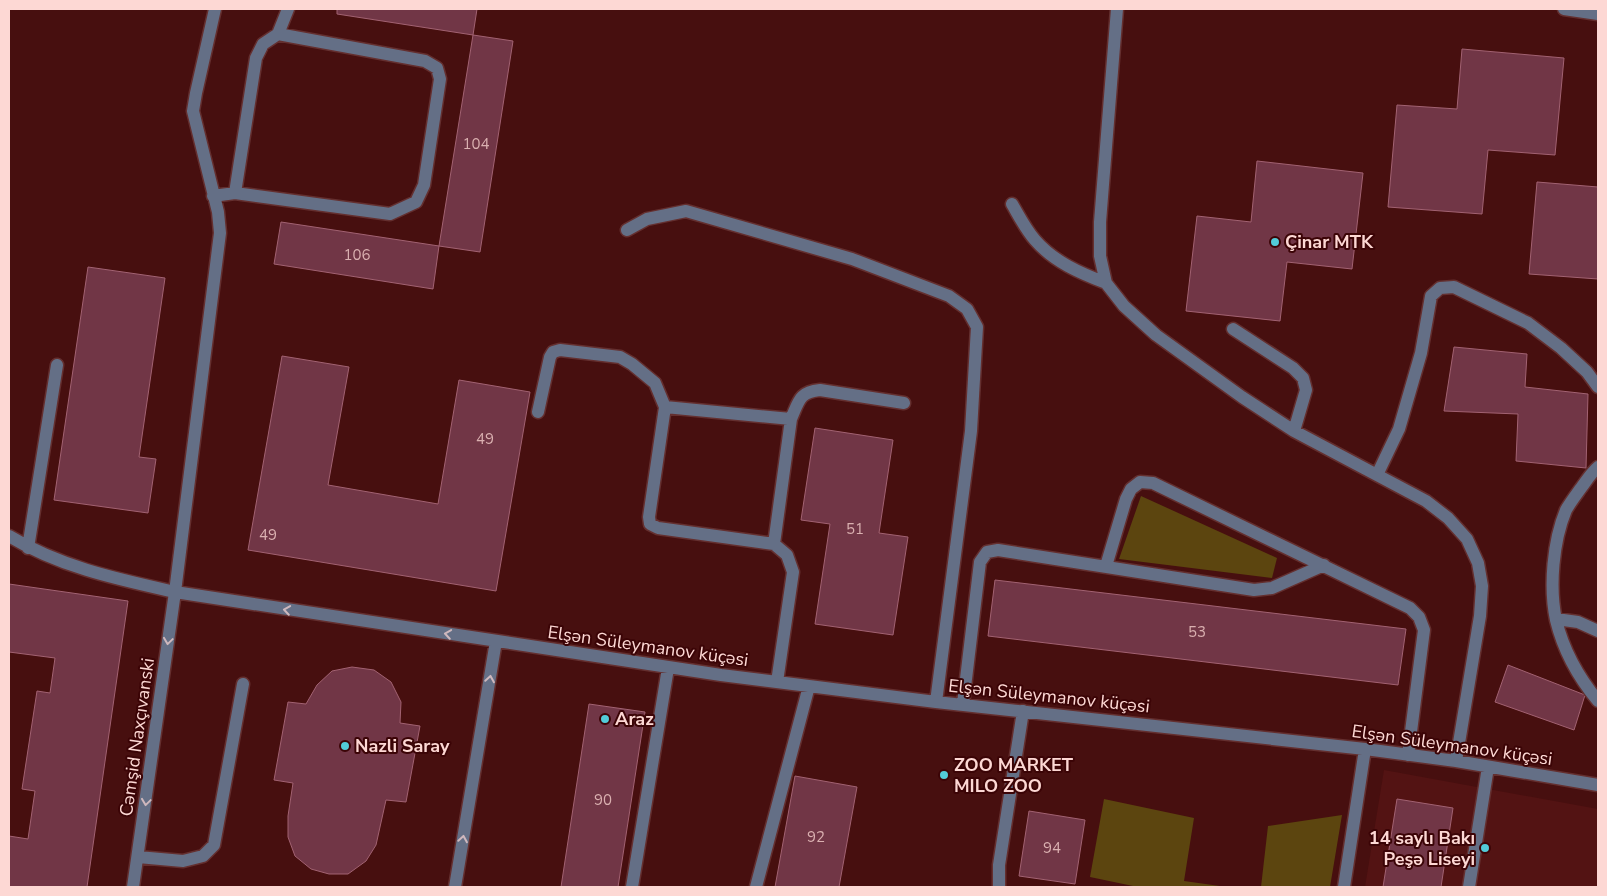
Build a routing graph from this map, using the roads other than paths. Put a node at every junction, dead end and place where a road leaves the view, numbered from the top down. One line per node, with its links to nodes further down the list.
1 (215, 9): 8 (street, Cəmşid Naxçıvanski)
2 (288, 9): 6 (street)
3 (1118, 9): 11 (street)
4 (1564, 9): 5 (street)
5 (1598, 14)
6 (278, 34): 7 (street); 7 (street)
7 (235, 193): 8 (street)
8 (213, 196): 27 (street, Cəmşid Naxçıvanski)
9 (1012, 204): 11 (street)
10 (627, 230): 36 (street)
11 (1106, 283): 19 (street)
12 (1233, 329): 19 (street)
13 (57, 365): 24 (street)
14 (1598, 387): 21 (street)
15 (904, 402): 18 (street)
16 (665, 407): 17 (street); 18 (street); 23 (street)
17 (538, 412)
18 (791, 419): 23 (street)
19 (1294, 431): 21 (street)
20 (1598, 467): 28 (street)
21 (1377, 475): 41 (street)
22 (9, 536): 24 (street, Elşən Süleymanov küçəsi)
23 (774, 544): 32 (street)
24 (28, 548): 27 (street, Elşən Süleymanov küçəsi)
25 (1324, 565): 26 (street); 26 (street); 40 (street)
26 (1106, 566): 37 (street)
27 (174, 592): 30 (street, Elşən Süleymanov küçəsi, one-way to 27); 44 (street, Cəmşid Naxçıvanski, one-way to 44)
28 (1556, 619): 29 (street); 35 (street)
29 (1598, 631)
30 (496, 641): 31 (street, Elşən Süleymanov küçəsi); 46 (street, one-way to 30)
31 (668, 668): 32 (street, Elşən Süleymanov küçəsi); 47 (street)
32 (777, 682): 34 (street, Elşən Süleymanov küçəsi)
33 (244, 684): 44 (street)
34 (809, 686): 36 (street, Elşən Süleymanov küçəsi); 48 (street)
35 (1598, 701)
36 (936, 702): 37 (street, Elşən Süleymanov küçəsi)
37 (963, 704): 38 (street, Elşən Süleymanov küçəsi)
38 (1023, 711): 39 (street, Elşən Süleymanov küçəsi); 49 (street)
39 (1365, 749): 40 (street, Elşən Süleymanov küçəsi); 50 (street)
40 (1408, 755): 41 (street, Elşən Süleymanov küçəsi)
41 (1456, 761): 42 (street, Elşən Süleymanov küçəsi)
42 (1488, 766): 43 (street, Elşən Süleymanov küçəsi); 51 (street)
43 (1598, 784)
44 (138, 857): 45 (street, Cəmşid Naxçıvanski)
45 (134, 887)
46 (455, 887)
47 (632, 887)
48 (756, 887)
49 (999, 887)
50 (1344, 887)
51 (1469, 887)

